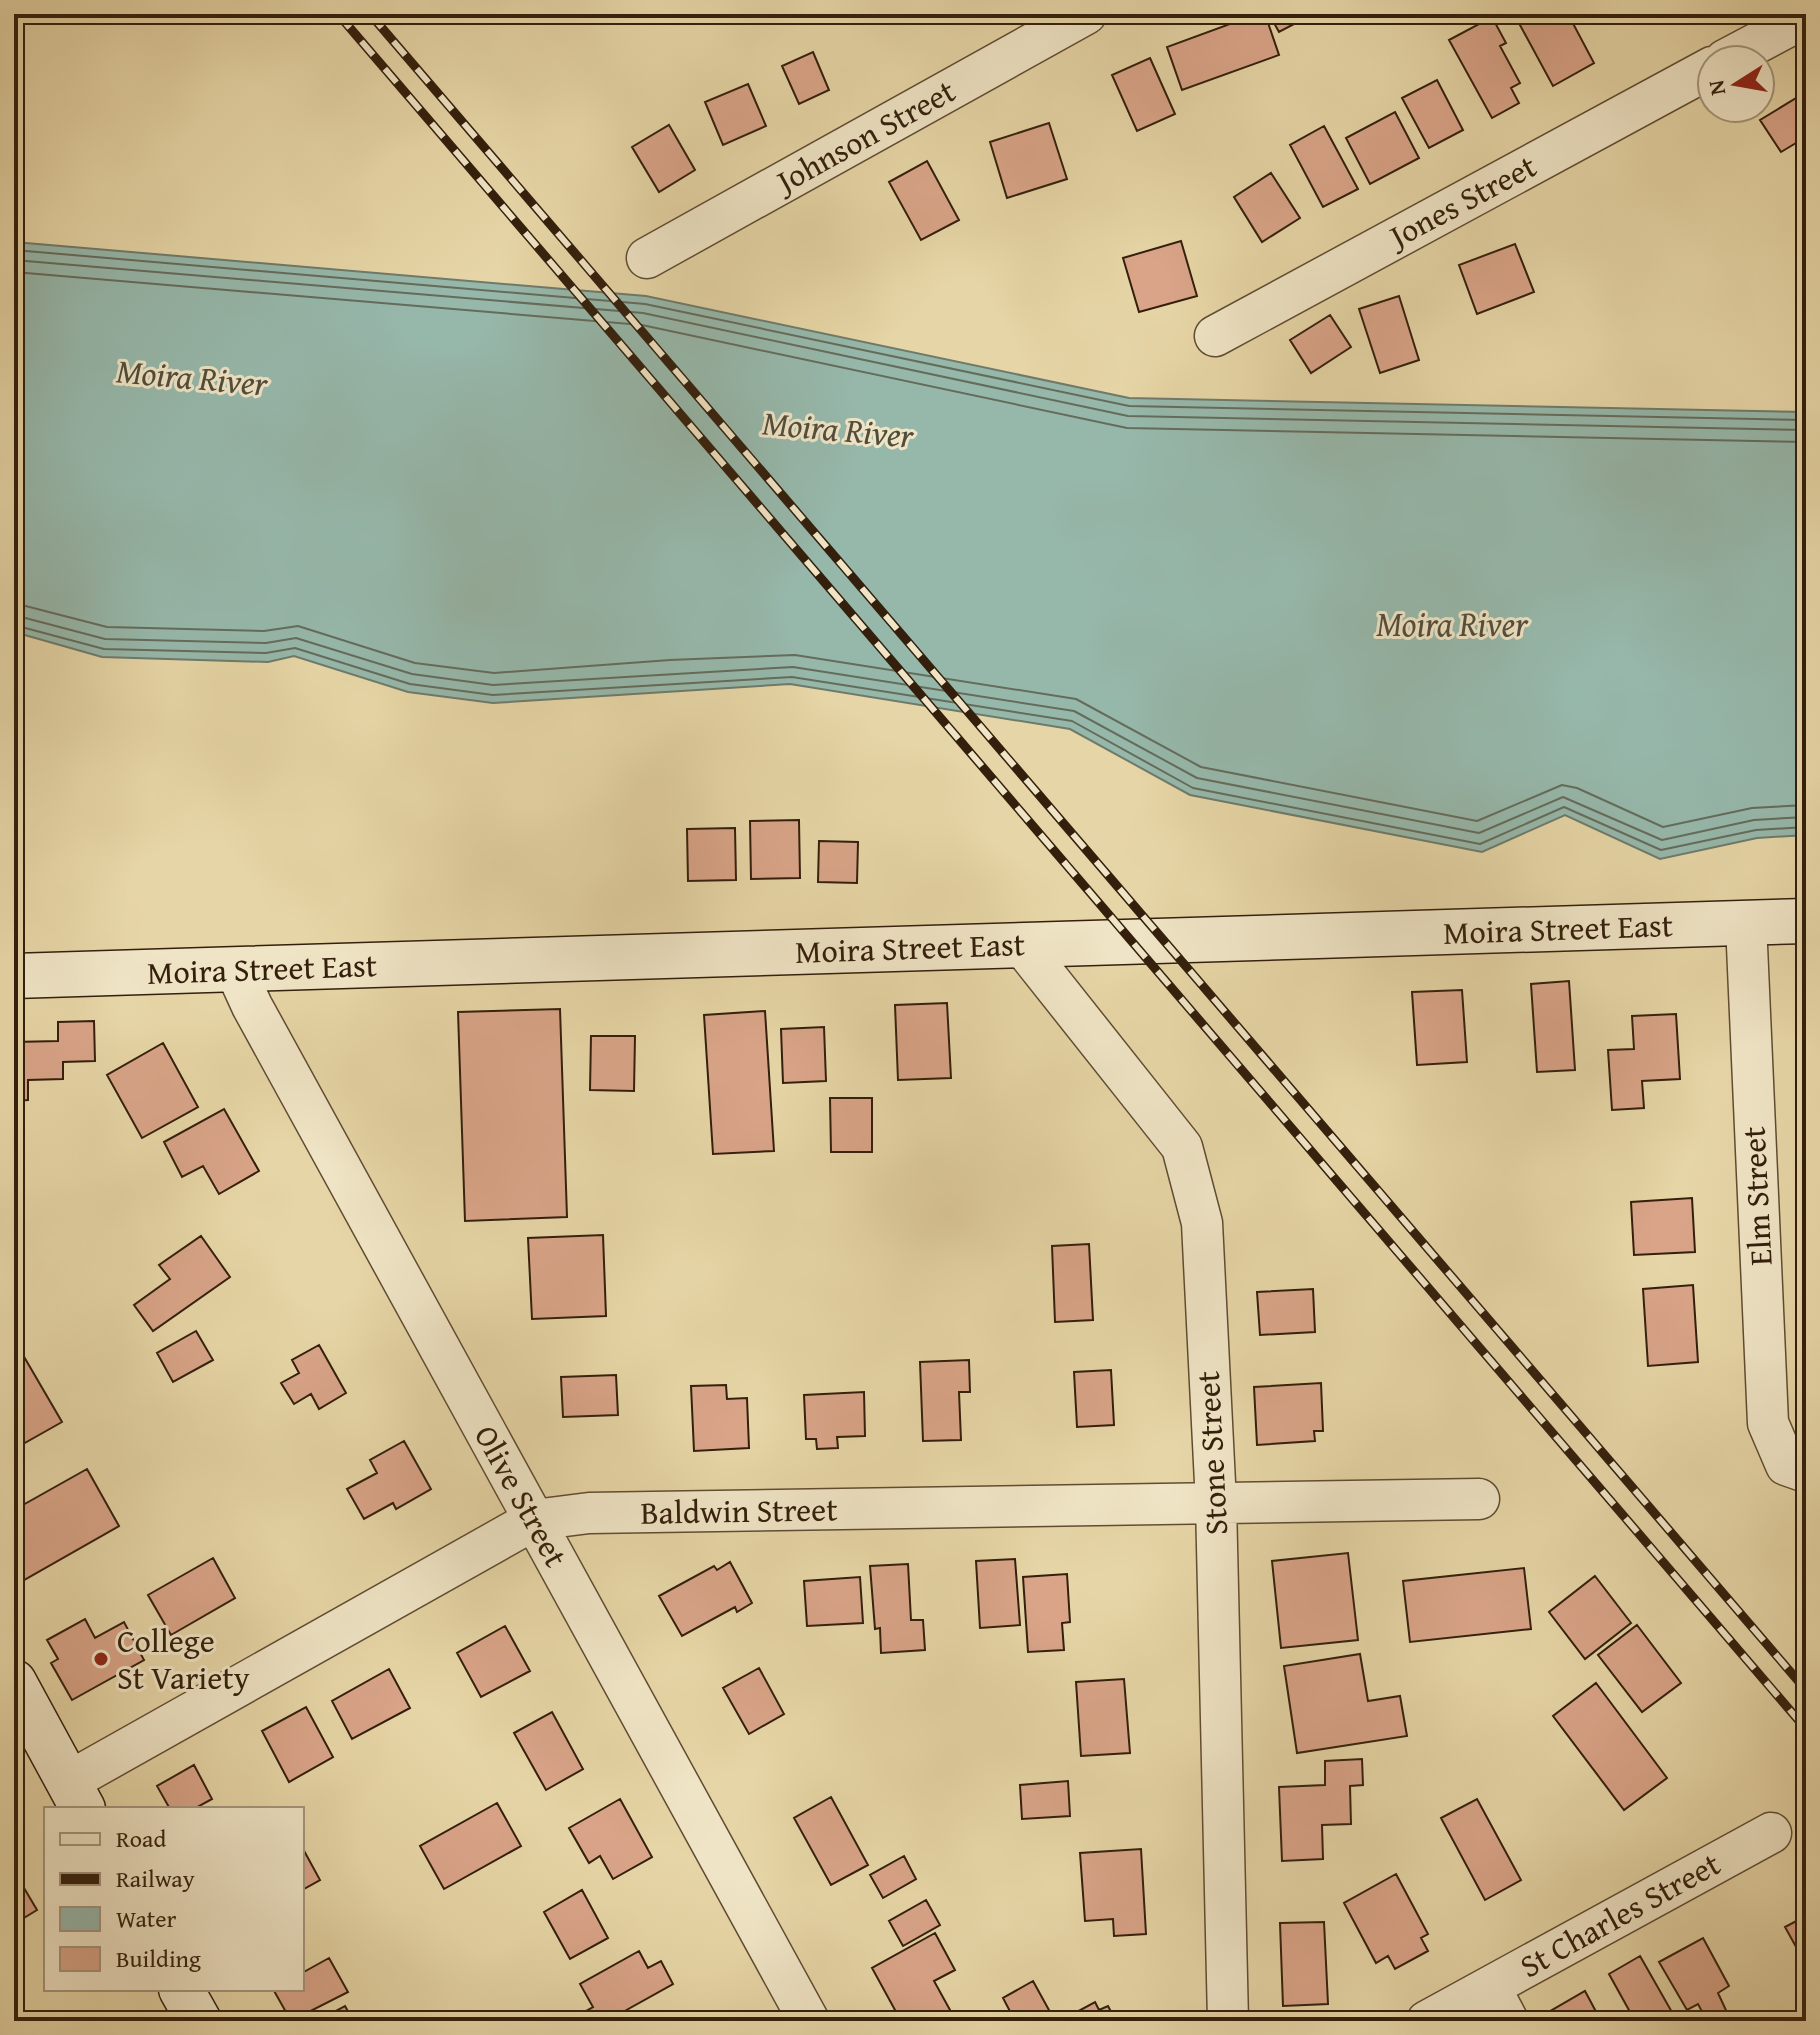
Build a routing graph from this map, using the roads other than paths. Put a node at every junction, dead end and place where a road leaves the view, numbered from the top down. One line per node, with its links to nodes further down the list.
1 (1086, 14): 5 (street, Johnson Street)
2 (1806, 17): 3 (street)
3 (1755, 44)
4 (1696, 76): 6 (street, Jones Street)
5 (647, 258)
6 (1215, 336)
7 (1806, 921): 8 (street, Moira Street East)
8 (1746, 923): 9 (street, Moira Street East); 12 (street, Elm Street)
9 (1021, 944): 10 (street, Moira Street East); 14 (street, Stone Street)
10 (236, 971): 11 (street, Moira Street East); 15 (street, Olive Street)
11 (14, 976)
12 (1796, 1468)
13 (1479, 1499): 14 (street, Baldwin Street)
14 (1216, 1503): 15 (street, Baldwin Street); 23 (street, Stone Street)
15 (534, 1520): 17 (street, Baldwin Street); 22 (street, Olive Street)
16 (14, 1682): 17 (street)
17 (75, 1796)
18 (1771, 1833): 20 (street, St Charles Street)
19 (182, 1991): 21 (street)
20 (1499, 2004): 24 (street, St Charles Street)
21 (199, 2021)
22 (809, 2021)
23 (1228, 2021)
24 (1427, 2021)

